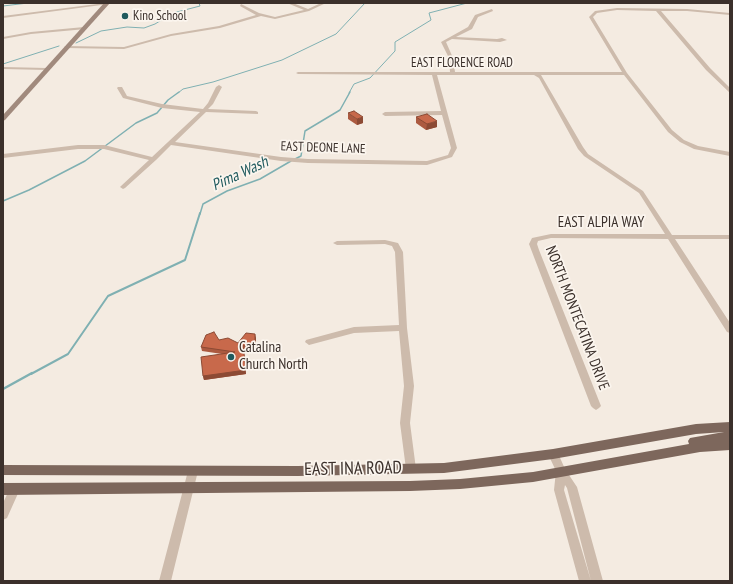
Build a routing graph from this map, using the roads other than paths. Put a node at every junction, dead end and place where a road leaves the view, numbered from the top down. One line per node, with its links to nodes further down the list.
1 (107, 3): 10 (street); 11 (main road)
2 (289, 3): 6 (street)
3 (324, 3): 6 (street)
4 (241, 5): 8 (street)
5 (656, 9): 9 (street); 22 (street); 25 (street)
6 (308, 10): 8 (street)
7 (492, 10): 13 (street)
8 (260, 14): 15 (street)
9 (730, 14)
10 (3, 17)
11 (84, 28): 12 (street); 15 (main road)
12 (3, 38)
13 (451, 38): 14 (street); 20 (street)
14 (498, 40)
15 (66, 47): 17 (main road)
16 (3, 68): 17 (street)
17 (47, 68): 30 (main road)
18 (298, 73): 19 (street, EAST FLORENCE ROAD)
19 (434, 73): 20 (street, EAST FLORENCE ROAD); 28 (street, EAST DEONE LANE)
20 (453, 73): 21 (street, EAST FLORENCE ROAD)
21 (535, 74): 22 (street, EAST FLORENCE ROAD); 36 (street)
22 (625, 74): 32 (street)
23 (219, 87): 26 (street)
24 (120, 88): 26 (street)
25 (730, 91)
26 (204, 111): 27 (street); 31 (street)
27 (256, 113)
28 (444, 113): 29 (street); 31 (street, EAST DEONE LANE)
29 (385, 114)
30 (3, 119)
31 (171, 143): 34 (street)
32 (730, 154)
33 (3, 156): 34 (street)
34 (154, 159): 35 (street)
35 (123, 187)
36 (668, 237): 37 (street, EAST ALPIA WAY); 38 (street, EAST ALPIA WAY); 41 (street)
37 (730, 237)
38 (535, 240): 43 (street, NORTH MONTECATINA DRIVE)
39 (337, 242): 40 (street)
40 (403, 328): 42 (street); 49 (street)
41 (730, 330)
42 (309, 342)
43 (596, 406)
44 (730, 427): 48 (main road, EAST INA ROAD)
45 (730, 436): 47 (main road)
46 (730, 445): 47 (main road, EAST INA ROAD)
47 (662, 453): 52 (main road, EAST INA ROAD)
48 (553, 454): 49 (main road, EAST INA ROAD); 52 (street)
49 (411, 469): 51 (main road, EAST INA ROAD)
50 (3, 470): 51 (main road, EAST INA ROAD)
51 (193, 471): 53 (street)
52 (561, 471): 53 (main road, EAST INA ROAD); 57 (street); 58 (street)
53 (188, 488): 54 (main road, EAST INA ROAD); 56 (street)
54 (9, 489): 55 (street)
55 (3, 514)
56 (165, 581)
57 (585, 581)
58 (597, 581)

